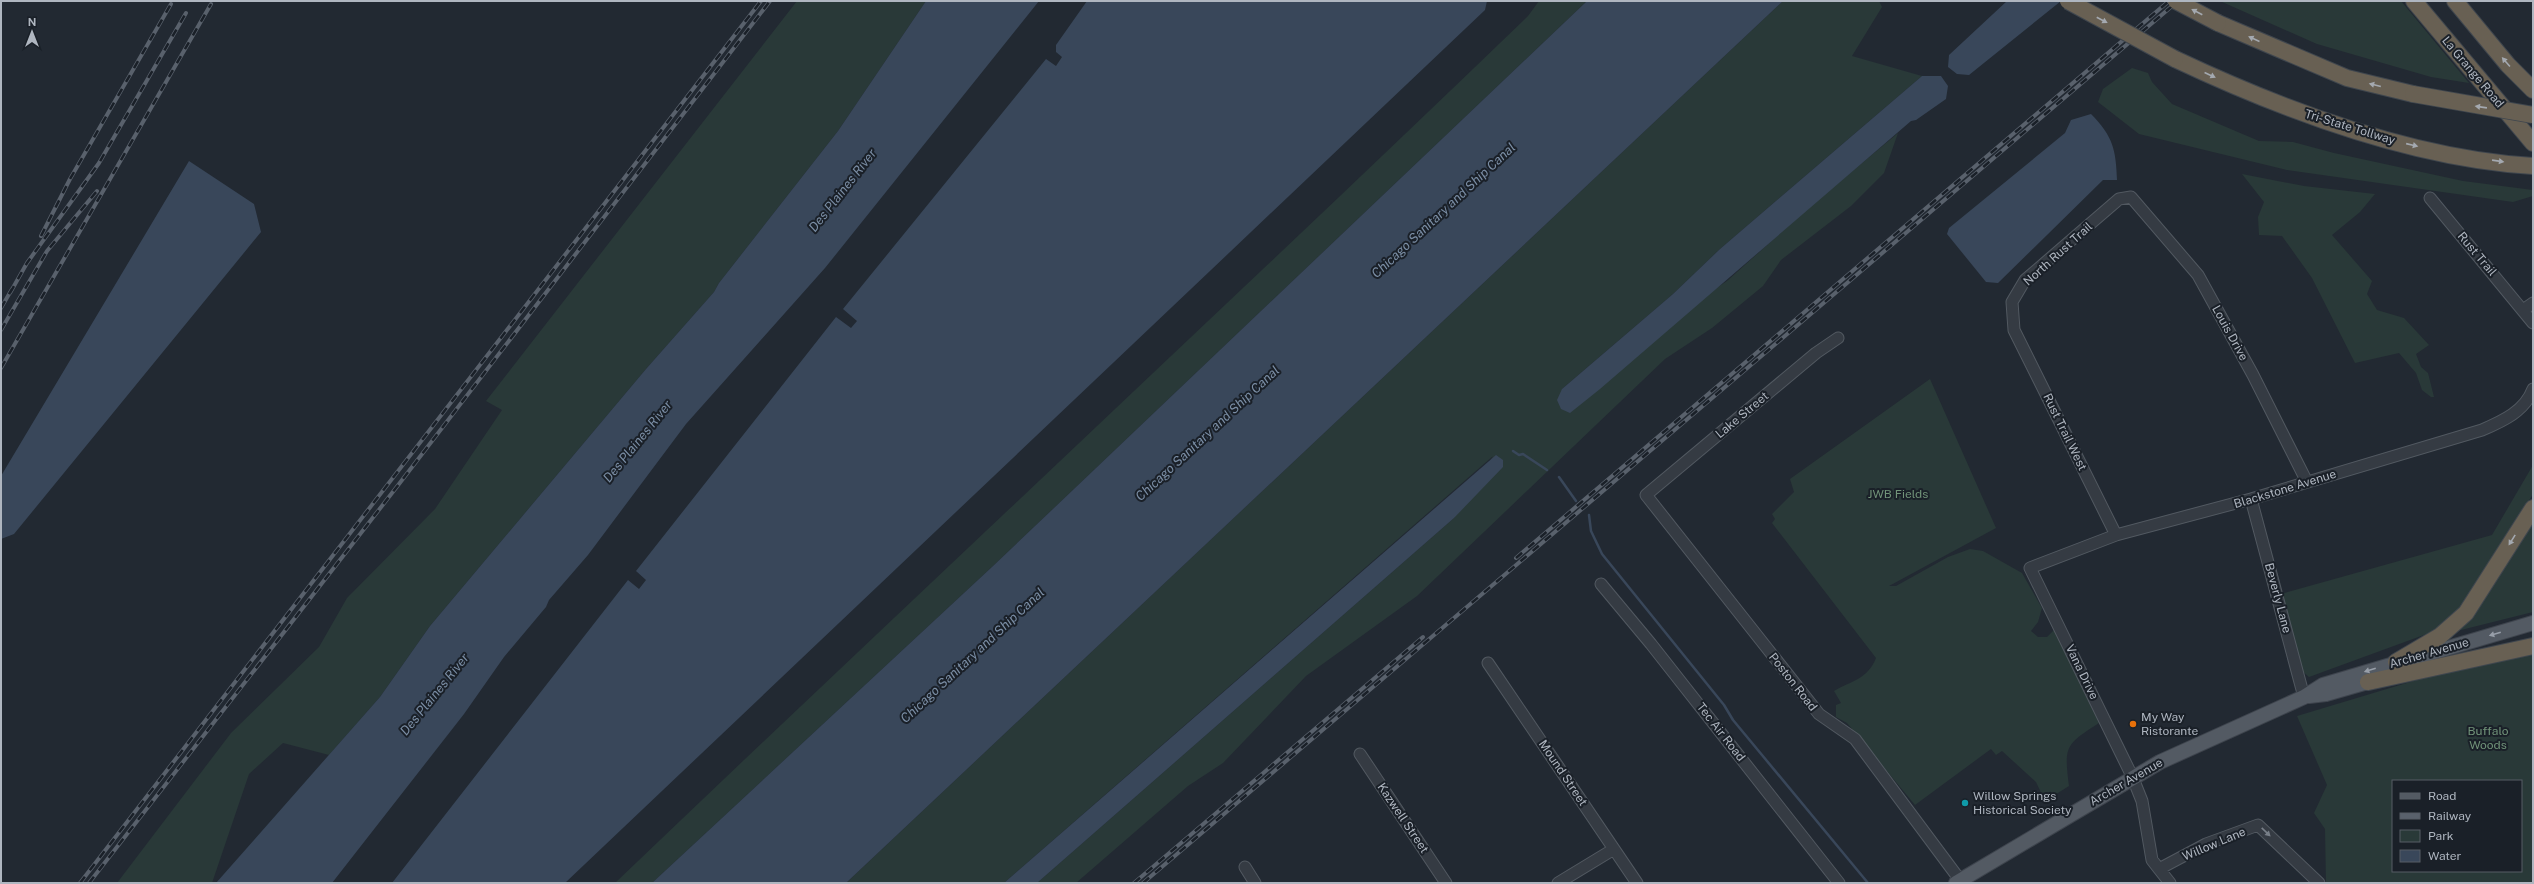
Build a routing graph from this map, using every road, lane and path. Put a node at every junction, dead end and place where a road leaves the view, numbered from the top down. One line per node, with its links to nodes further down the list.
1 (2068, 1): 8 (highway, Tri-State Tollway, one-way to 8, bridge)
2 (2176, 1): 6 (highway, one-way to 2, bridge)
3 (2414, 1): 7 (highway, La Grange Road)
4 (2455, 1): 5 (highway, one-way to 4)
5 (2533, 90)
6 (2533, 115)
7 (2533, 143)
8 (2533, 166)
9 (2131, 198): 14 (street, North Rust Trail); 17 (street, Louis Drive)
10 (2430, 198): 12 (street, Rust Trail)
11 (2533, 303): 12 (street)
12 (2524, 310): 13 (street, Rust Trail)
13 (2533, 323)
14 (2014, 330): 21 (street, Rust Trail West)
15 (1838, 338): 18 (street, Lake Street)
16 (2532, 392): 17 (street, Blackstone Avenue)
17 (2307, 482): 19 (street, Blackstone Avenue)
18 (1646, 495): 36 (street, Poston Road)
19 (2251, 499): 21 (street, Blackstone Avenue); 30 (street, Beverly Lane)
20 (2533, 508): 27 (highway, one-way to 27)
21 (2116, 535): 22 (street, Blackstone Avenue)
22 (2030, 568): 32 (street, Vana Drive)
23 (1601, 584): 41 (street, Tec Air Road)
24 (2533, 624): 27 (main road, Archer Avenue, one-way to 27)
25 (2533, 638): 29 (main road, Archer Avenue)
26 (2533, 646): 29 (highway)
27 (2396, 662): 30 (main road, Archer Avenue, one-way to 30)
28 (1488, 663): 33 (street, Mound Street)
29 (2368, 682): 30 (main road, Archer Avenue)
30 (2304, 697): 32 (main road, Archer Avenue)
31 (1360, 754): 38 (street, Kazwell Street)
32 (2132, 776): 35 (street); 36 (main road, Archer Avenue)
33 (1614, 849): 39 (street); 40 (street, Mound Street)
34 (1244, 866): 37 (street)
35 (2159, 869): 42 (street); 43 (street, Willow Lane, one-way to 43)
36 (1958, 882)
37 (1256, 883)
38 (1446, 883)
39 (1558, 883)
40 (1637, 883)
41 (1839, 883)
42 (2170, 883)
43 (2319, 883)

